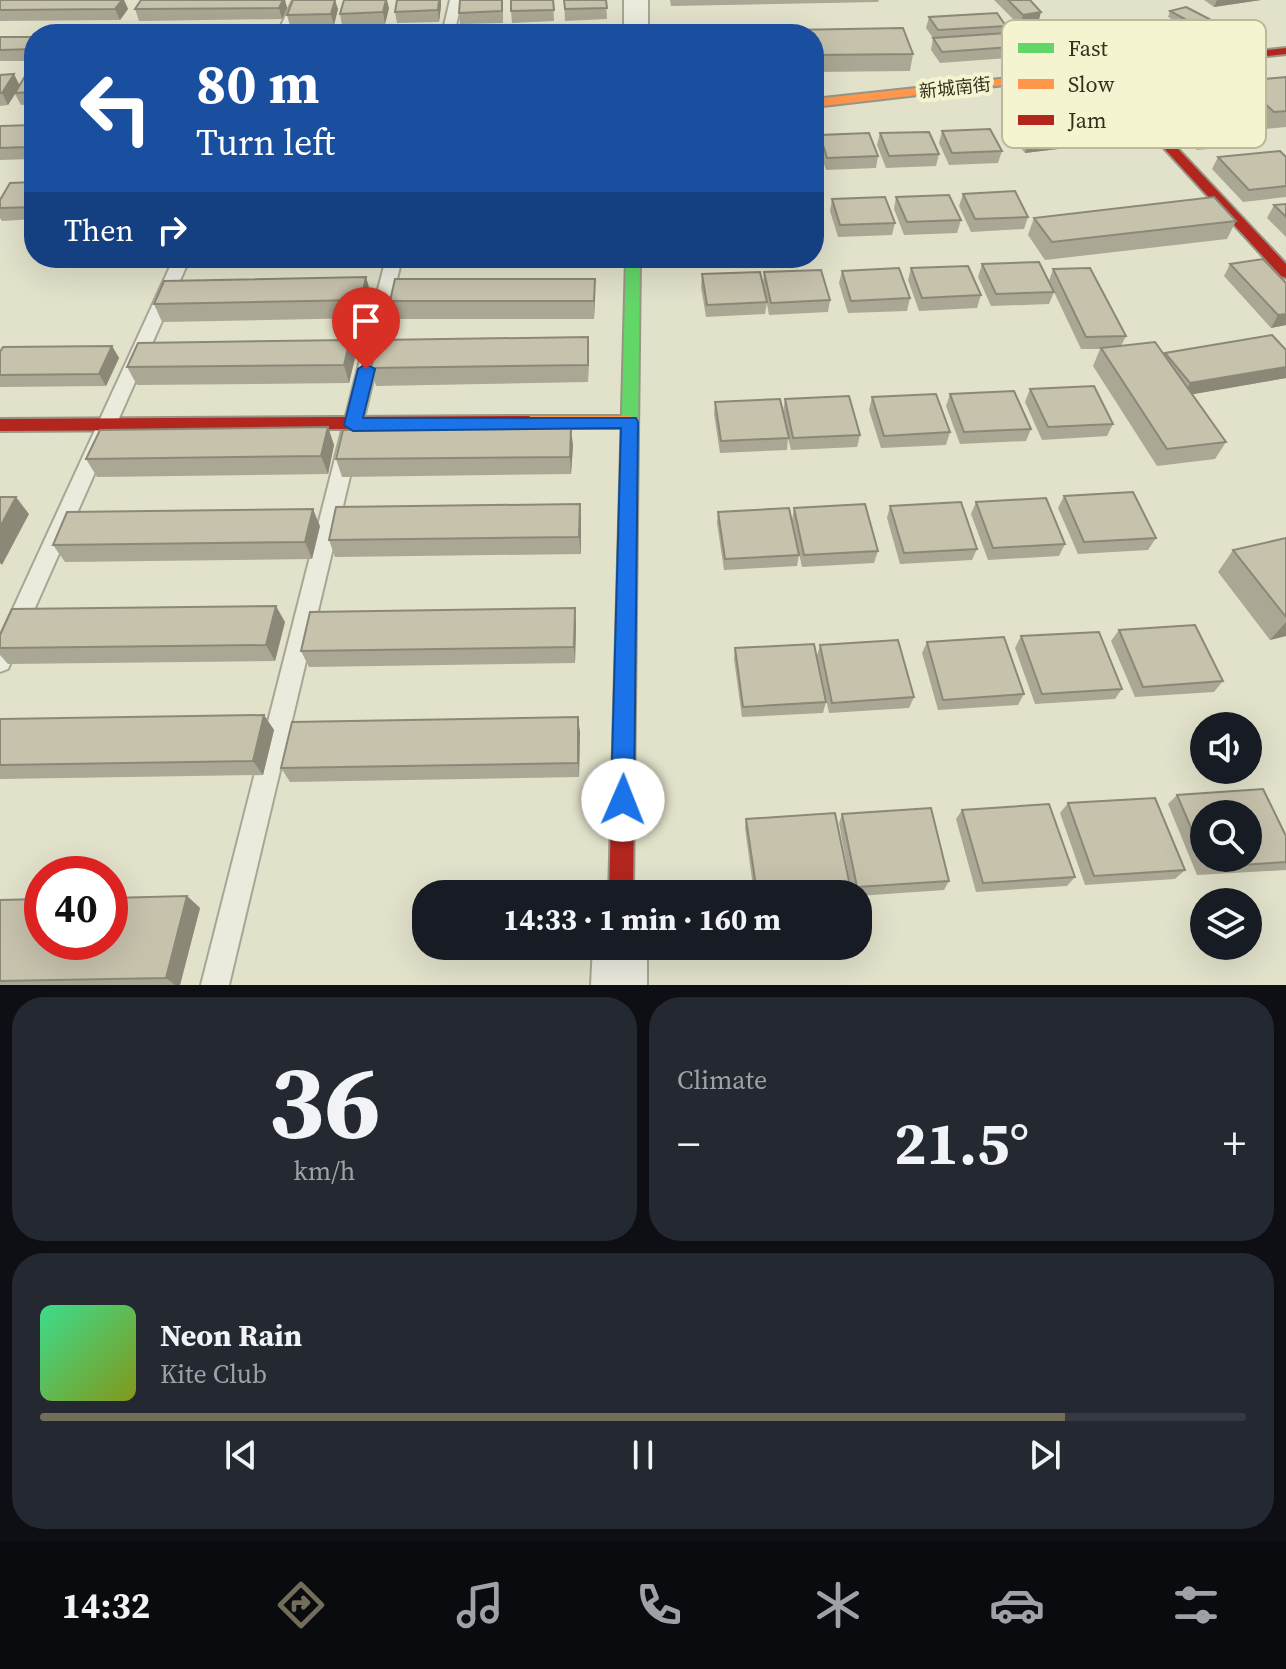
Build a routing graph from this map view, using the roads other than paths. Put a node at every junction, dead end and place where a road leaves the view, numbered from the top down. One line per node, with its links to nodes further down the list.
1 (299, 0): 4 (lane)
2 (456, 0): 5 (lane)
3 (636, 0): 6 (street)
4 (288, 24)
5 (450, 24)
6 (636, 24)
7 (1286, 51): 8 (street, 新城南街)
8 (1266, 53)
9 (1002, 83): 10 (street, 新城南街)
10 (824, 102)
11 (1170, 148): 15 (street)
12 (178, 268): 18 (lane)
13 (392, 268): 19 (lane)
14 (633, 268): 16 (street)
15 (1286, 273)
16 (630, 422): 19 (street); 21 (street)
17 (0, 425): 18 (street)
18 (108, 425): 19 (street); 20 (lane)
19 (353, 425): 23 (lane)
20 (0, 662)
21 (621, 880)
22 (620, 960): 24 (street)
23 (215, 985)
24 (619, 985)

